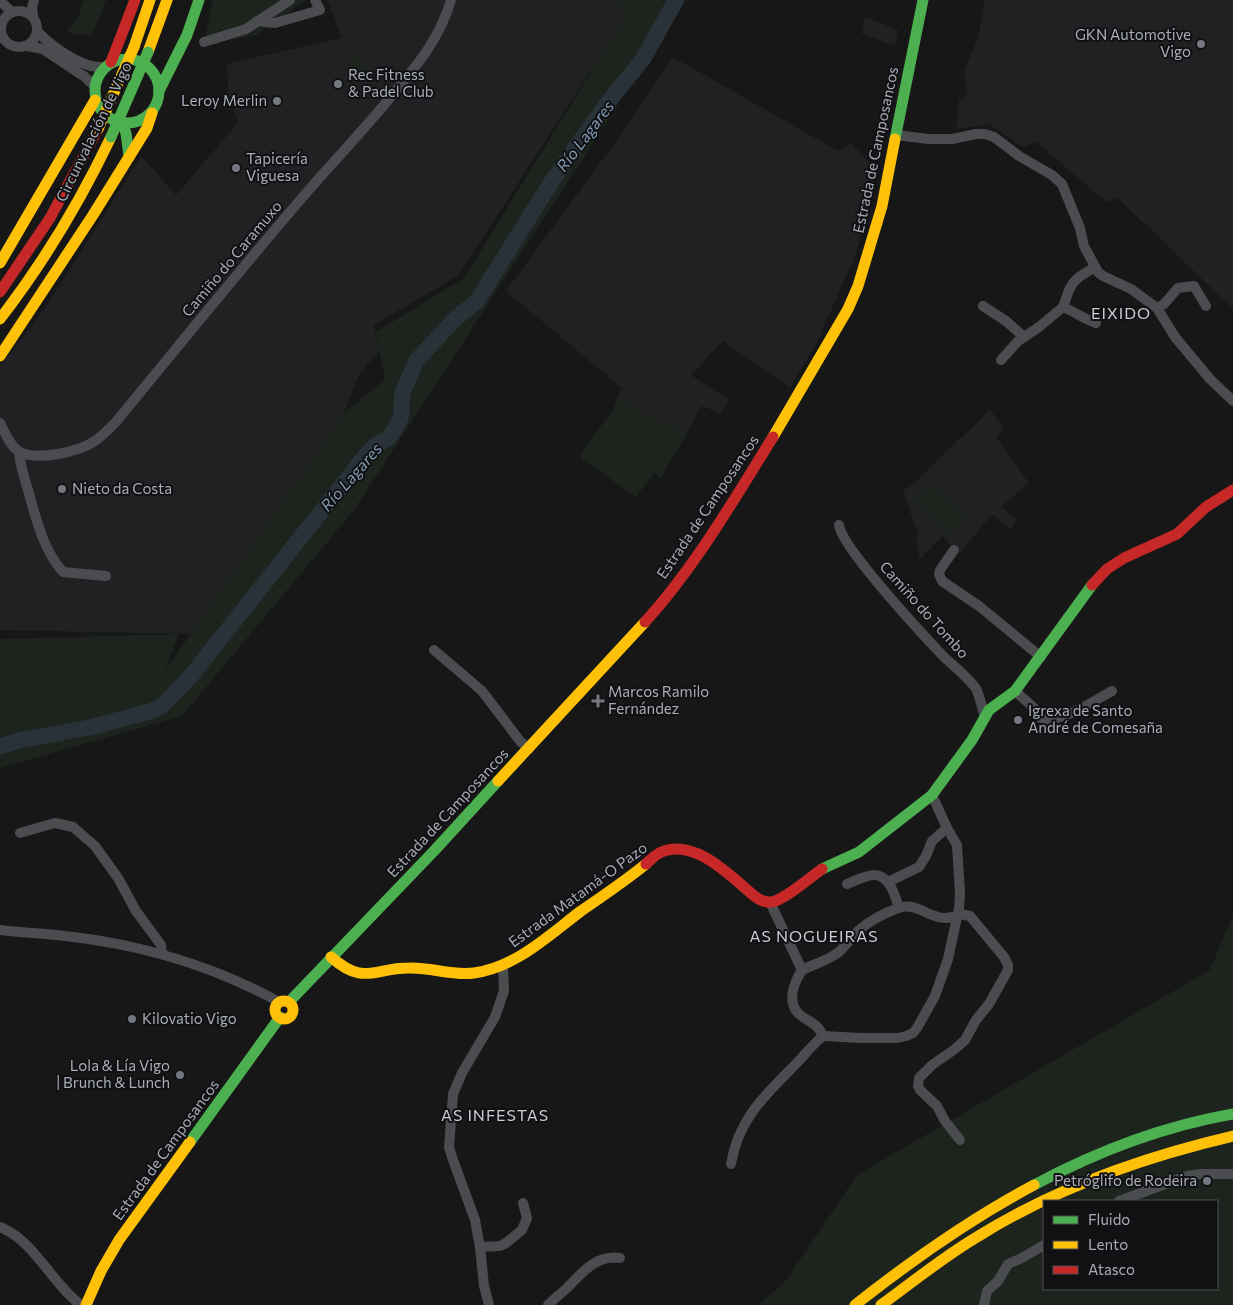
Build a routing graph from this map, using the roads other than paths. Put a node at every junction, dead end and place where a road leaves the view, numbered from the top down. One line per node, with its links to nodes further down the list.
1 (23, 0): 12 (street)
2 (34, 0): 13 (street)
3 (135, 0): 20 (main road)
4 (150, 0): 31 (main road, Circunvalación de Vigo, bridge)
5 (167, 0): 36 (main road, Circunvalación de Vigo, bridge)
6 (200, 0): 19 (main road)
7 (290, 0): 15 (street)
8 (315, 0): 15 (street)
9 (451, 0): 43 (street, Camiño do Caramuxo)
10 (923, 0): 27 (main road, Estrada de Camposancos)
11 (0, 1): 12 (street)
12 (14, 11): 13 (street); 14 (street)
13 (33, 16): 16 (street)
14 (1, 19): 18 (street)
15 (257, 21): 17 (street)
16 (37, 31): 18 (street); 20 (street)
17 (204, 42)
18 (27, 46): 22 (street)
19 (176, 59): 21 (main road); 23 (main road)
20 (107, 65): 21 (main road); 22 (main road)
21 (154, 73): 23 (main road)
22 (94, 86): 24 (main road)
23 (159, 91): 25 (main road)
24 (95, 100): 26 (main road); 29 (main road)
25 (152, 113): 26 (main road); 28 (main road)
26 (122, 123): 28 (main road)
27 (896, 135): 30 (street); 53 (main road, Estrada de Camposancos)
28 (129, 157): 39 (main road)
29 (0, 263)
30 (1095, 267): 34 (street); 35 (street)
31 (0, 292)
32 (983, 306): 38 (street)
33 (1206, 306): 35 (street)
34 (1064, 308): 37 (street); 38 (street)
35 (1157, 308): 41 (street)
36 (0, 320)
37 (1096, 323)
38 (1024, 336): 40 (street)
39 (0, 356)
40 (1001, 360)
41 (1233, 401)
42 (0, 423): 43 (street)
43 (20, 452): 47 (street)
44 (1233, 490): 49 (main road)
45 (839, 525): 52 (street, Camiño do Tombo)
46 (954, 550): 49 (street)
47 (106, 576)
48 (434, 650): 53 (street)
49 (1041, 657): 50 (main road)
50 (1015, 691): 51 (street); 52 (main road)
51 (1112, 691)
52 (985, 716): 54 (main road)
53 (528, 749): 64 (main road, Estrada de Camposancos)
54 (932, 795): 55 (street); 59 (main road)
55 (947, 828): 57 (street); 61 (street)
56 (20, 833): 63 (street)
57 (888, 882): 58 (street); 60 (street)
58 (847, 884)
59 (770, 902): 65 (main road, Estrada Matamá-O Pazo); 66 (street)
60 (899, 908): 61 (street); 66 (street)
61 (956, 916): 68 (street); 73 (street)
62 (0, 930): 63 (street)
63 (162, 954): 67 (street)
64 (331, 958): 65 (main road, Estrada Matamá-O Pazo); 67 (main road, Estrada de Camposancos)
65 (503, 967): 82 (street)
66 (802, 970): 68 (street)
67 (284, 1002): 85 (main road, Estrada de Camposancos)
68 (823, 1036): 74 (street)
69 (1233, 1110): 71 (main road)
70 (1233, 1114): 71 (main road)
71 (1216, 1116): 88 (main road)
72 (1233, 1136): 76 (main road)
73 (960, 1140)
74 (731, 1164)
75 (1233, 1174): 77 (street)
76 (1044, 1200)
77 (1122, 1200)
78 (1043, 1201): 89 (main road)
79 (523, 1203): 82 (street)
80 (0, 1227): 84 (street)
81 (1043, 1246): 90 (street)
82 (480, 1247): 86 (street)
83 (620, 1258): 87 (street)
84 (81, 1305)
85 (86, 1305)
86 (489, 1305)
87 (548, 1305)
88 (855, 1305)
89 (881, 1305)
90 (984, 1305)

